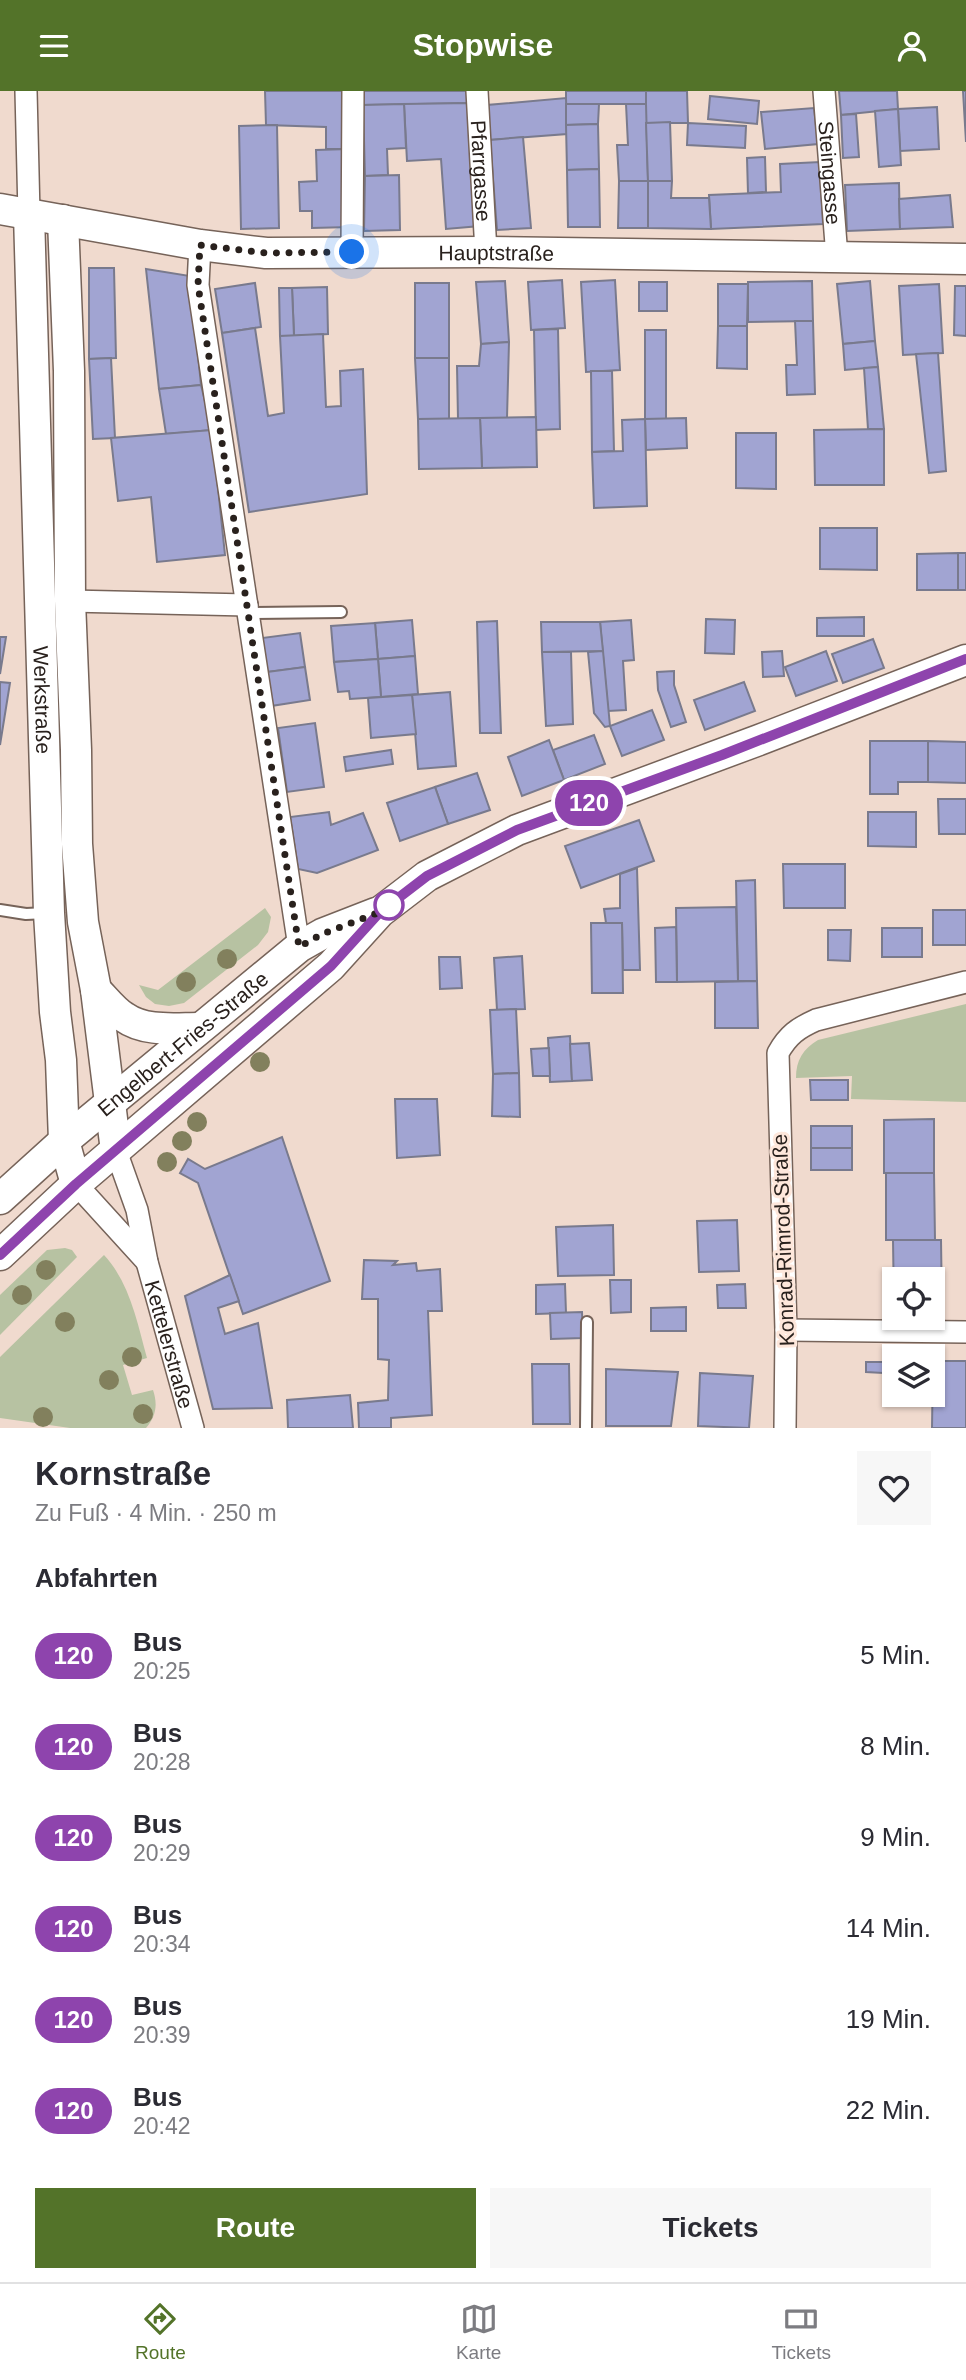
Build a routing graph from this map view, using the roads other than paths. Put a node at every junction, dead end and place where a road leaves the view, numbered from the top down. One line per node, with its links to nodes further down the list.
1 (26, 91): 6 (street)
2 (353, 91): 9 (street)
3 (477, 91): 10 (street, Pfarrgasse)
4 (824, 91): 11 (street, Steingasse)
5 (0, 209): 6 (main road, Hauptstraße)
6 (29, 214): 7 (main road, Hauptstraße); 19 (main road, Werkstraße)
7 (63, 220): 8 (main road, Hauptstraße); 13 (main road, Werkstraße)
8 (200, 245): 9 (main road, Hauptstraße); 14 (street)
9 (352, 252): 10 (main road, Hauptstraße)
10 (486, 252): 11 (main road, Hauptstraße)
11 (838, 257): 12 (main road, Hauptstraße)
12 (966, 259)
13 (70, 601): 14 (street); 22 (main road, Werkstraße)
14 (248, 609): 15 (lane); 20 (street)
15 (341, 613)
16 (966, 660): 18 (main road, Engelbert-Fries-Straße)
17 (0, 910): 19 (lane)
18 (380, 912): 20 (main road, Engelbert-Fries-Straße); 26 (main road, Engelbert-Fries-Straße)
19 (49, 913): 25 (main road, Werkstraße)
20 (299, 947): 23 (main road, Engelbert-Fries-Straße)
21 (966, 982): 32 (street, Konrad-Rimrod-Straße)
22 (96, 990): 23 (main road); 24 (main road, Werkstraße)
23 (199, 1028): 24 (main road, Engelbert-Fries-Straße)
24 (110, 1104): 25 (main road, Engelbert-Fries-Straße); 26 (main road, Werkstraße)
25 (64, 1141): 27 (main road, Werkstraße); 28 (main road, Engelbert-Fries-Straße)
26 (116, 1151): 27 (main road, Engelbert-Fries-Straße); 30 (street, Kettelerstraße)
27 (76, 1184): 29 (main road, Engelbert-Fries-Straße); 30 (street, Kettelerstraße)
28 (0, 1199)
29 (0, 1255)
30 (147, 1262): 34 (street, Kettelerstraße)
31 (587, 1322): 35 (lane)
32 (786, 1330): 33 (street); 36 (street, Konrad-Rimrod-Straße)
33 (966, 1332)
34 (192, 1428)
35 (586, 1428)
36 (785, 1428)

